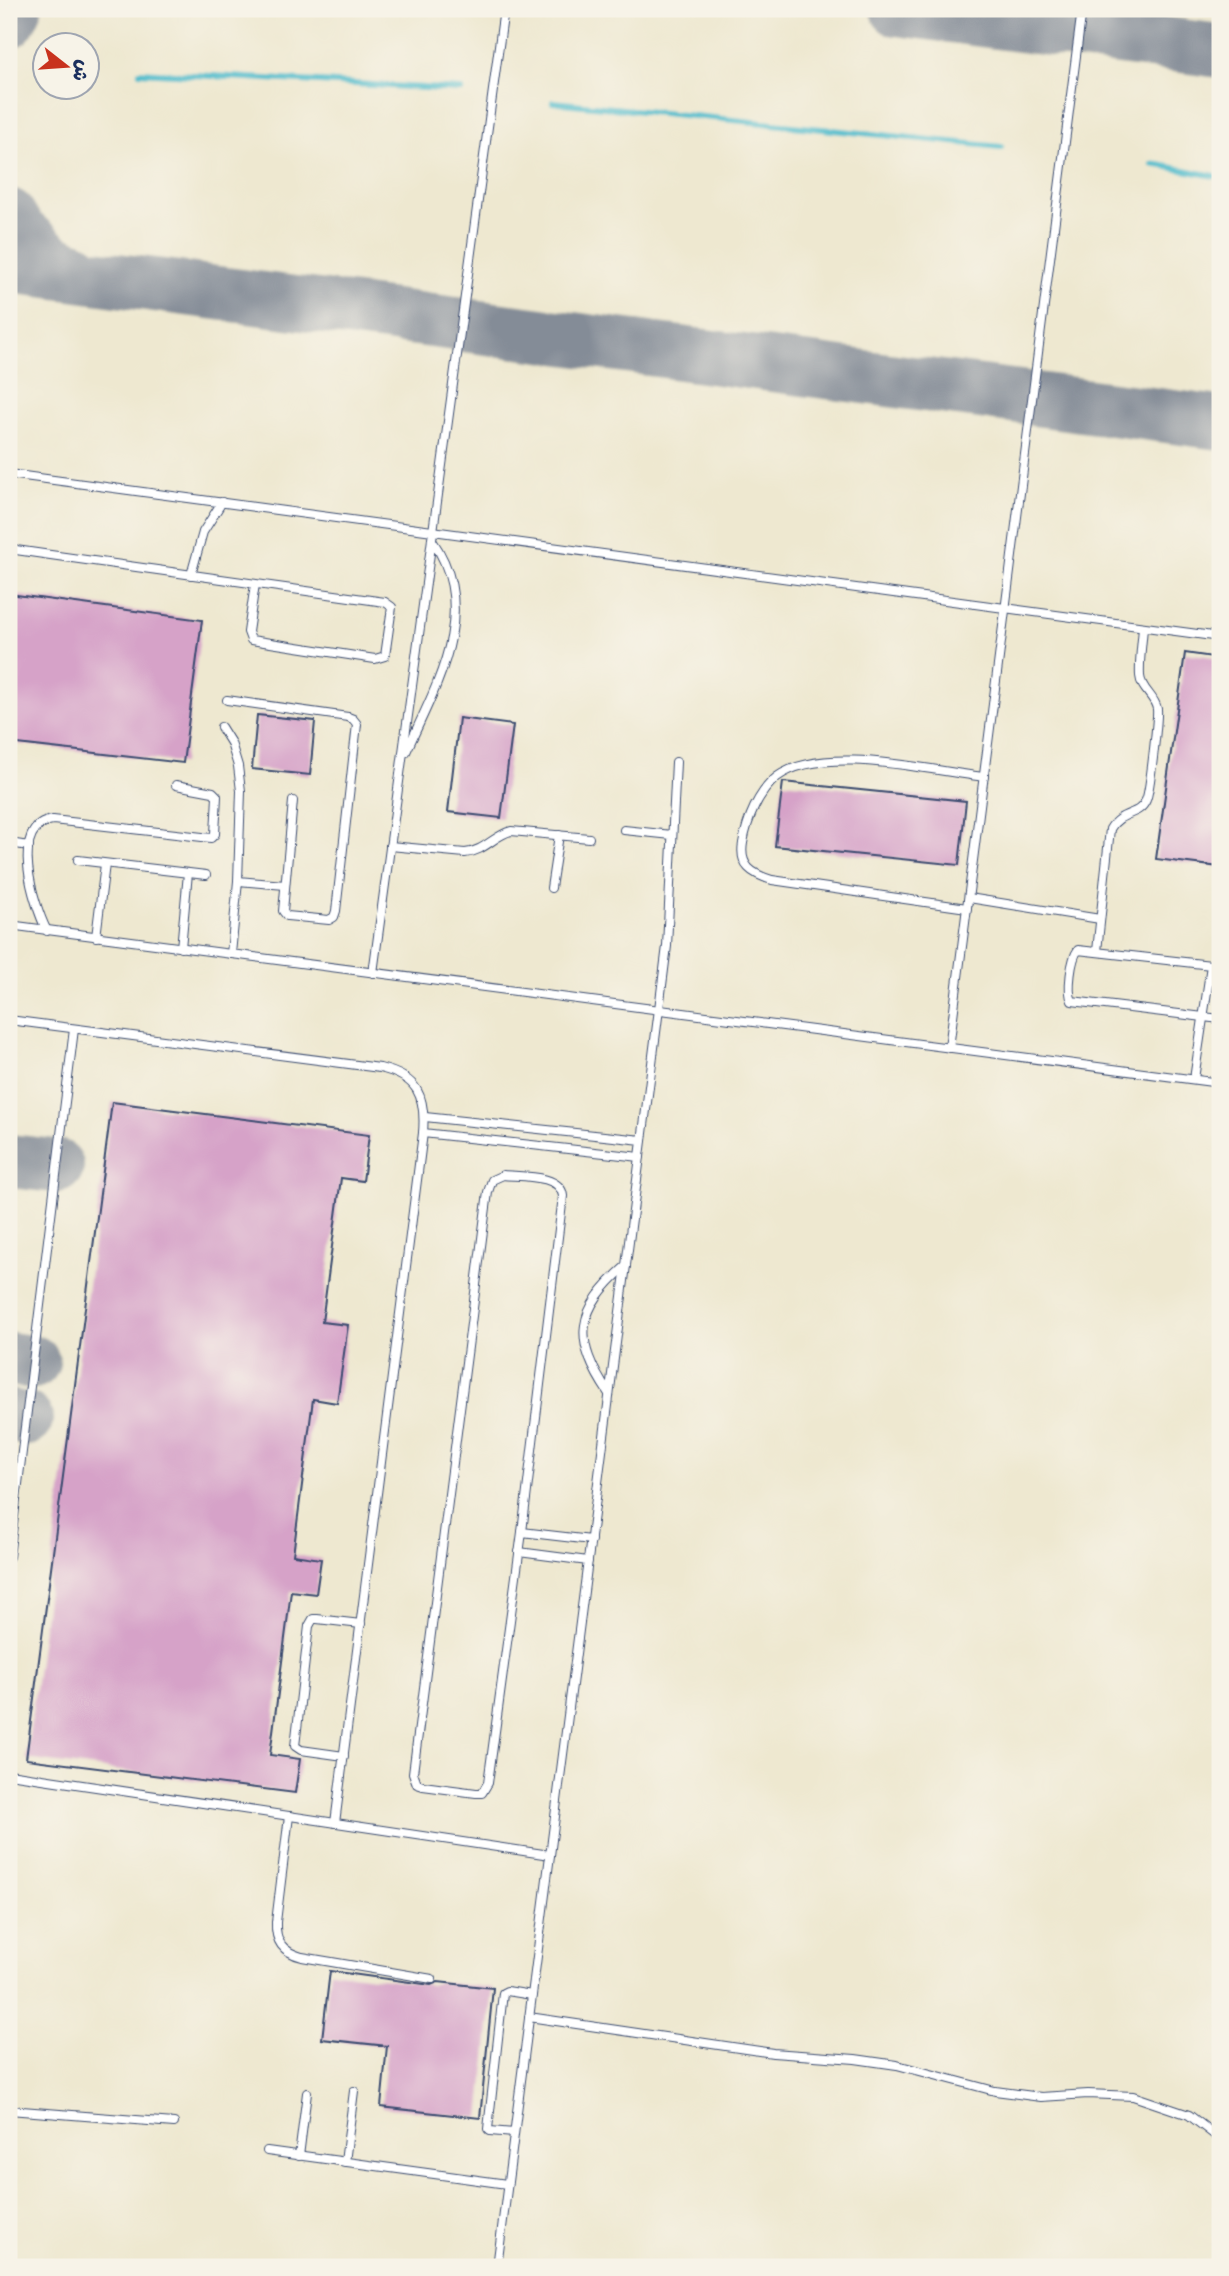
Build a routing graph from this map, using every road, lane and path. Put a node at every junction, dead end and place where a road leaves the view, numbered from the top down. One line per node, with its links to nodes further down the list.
1 (504, 9): 5 (lane)
2 (1082, 9): 10 (lane)
3 (9, 474): 4 (lane)
4 (222, 502): 5 (lane); 8 (lane)
5 (433, 530): 6 (lane); 10 (lane)
6 (432, 540): 15 (lane); 15 (lane)
7 (9, 549): 8 (lane)
8 (191, 575): 9 (lane)
9 (254, 584): 9 (lane)
10 (1006, 609): 11 (lane); 17 (lane)
11 (1143, 627): 12 (lane); 35 (lane)
12 (1220, 638)
13 (227, 700): 32 (lane)
14 (221, 727): 31 (lane)
15 (402, 761): 26 (lane)
16 (676, 762): 22 (lane)
17 (984, 777): 34 (lane); 34 (lane)
18 (176, 785): 25 (lane)
19 (293, 801): 32 (lane)
20 (624, 830): 22 (lane)
21 (559, 835): 23 (lane); 26 (lane); 33 (lane)
22 (673, 835): 44 (lane)
23 (589, 838)
24 (9, 843): 25 (lane)
25 (29, 846): 37 (lane)
26 (390, 846): 43 (lane)
27 (78, 860): 28 (lane)
28 (105, 864): 29 (lane); 38 (lane)
29 (188, 873): 30 (lane); 39 (lane)
30 (206, 876)
31 (239, 880): 32 (lane); 41 (lane)
32 (285, 885)
33 (551, 888)
34 (968, 903): 35 (lane); 49 (lane)
35 (1100, 919): 40 (lane)
36 (9, 925): 37 (lane)
37 (47, 930): 38 (lane)
38 (96, 937): 39 (lane)
39 (181, 948): 41 (lane)
40 (1097, 951): 42 (lane); 45 (lane)
41 (231, 954): 43 (lane)
42 (1216, 966): 45 (lane)
43 (373, 973): 44 (lane)
44 (659, 1010): 49 (lane); 54 (lane)
45 (1203, 1017): 46 (lane); 50 (lane)
46 (1220, 1019)
47 (9, 1020): 48 (lane)
48 (74, 1029): 52 (lane); 61 (lane)
49 (949, 1048): 50 (lane)
50 (1194, 1079): 51 (lane)
51 (1220, 1083)
52 (425, 1117): 53 (lane); 54 (lane)
53 (424, 1133): 55 (lane); 63 (lane)
54 (642, 1140): 55 (lane)
55 (640, 1157): 56 (lane)
56 (626, 1266): 57 (lane); 57 (lane)
57 (610, 1394): 59 (lane)
58 (522, 1532): 59 (lane); 60 (lane); 60 (lane)
59 (591, 1540): 62 (lane)
60 (519, 1552): 62 (lane)
61 (9, 1557)
62 (588, 1561): 68 (lane)
63 (361, 1624): 64 (lane); 64 (lane)
64 (344, 1756): 67 (lane)
65 (9, 1774): 66 (lane)
66 (289, 1816): 67 (lane); 69 (lane)
67 (335, 1823): 68 (lane)
68 (550, 1855): 70 (lane)
69 (432, 1979)
70 (532, 1995): 71 (lane); 76 (lane)
71 (529, 2017): 76 (lane); 77 (lane)
72 (354, 2091): 80 (lane)
73 (307, 2093): 79 (lane)
74 (9, 2110): 75 (lane)
75 (174, 2123)
76 (514, 2133): 81 (lane)
77 (1220, 2139)
78 (268, 2151): 79 (lane)
79 (299, 2156): 80 (lane)
80 (345, 2162): 81 (lane)
81 (508, 2184): 82 (lane)
82 (497, 2267)

